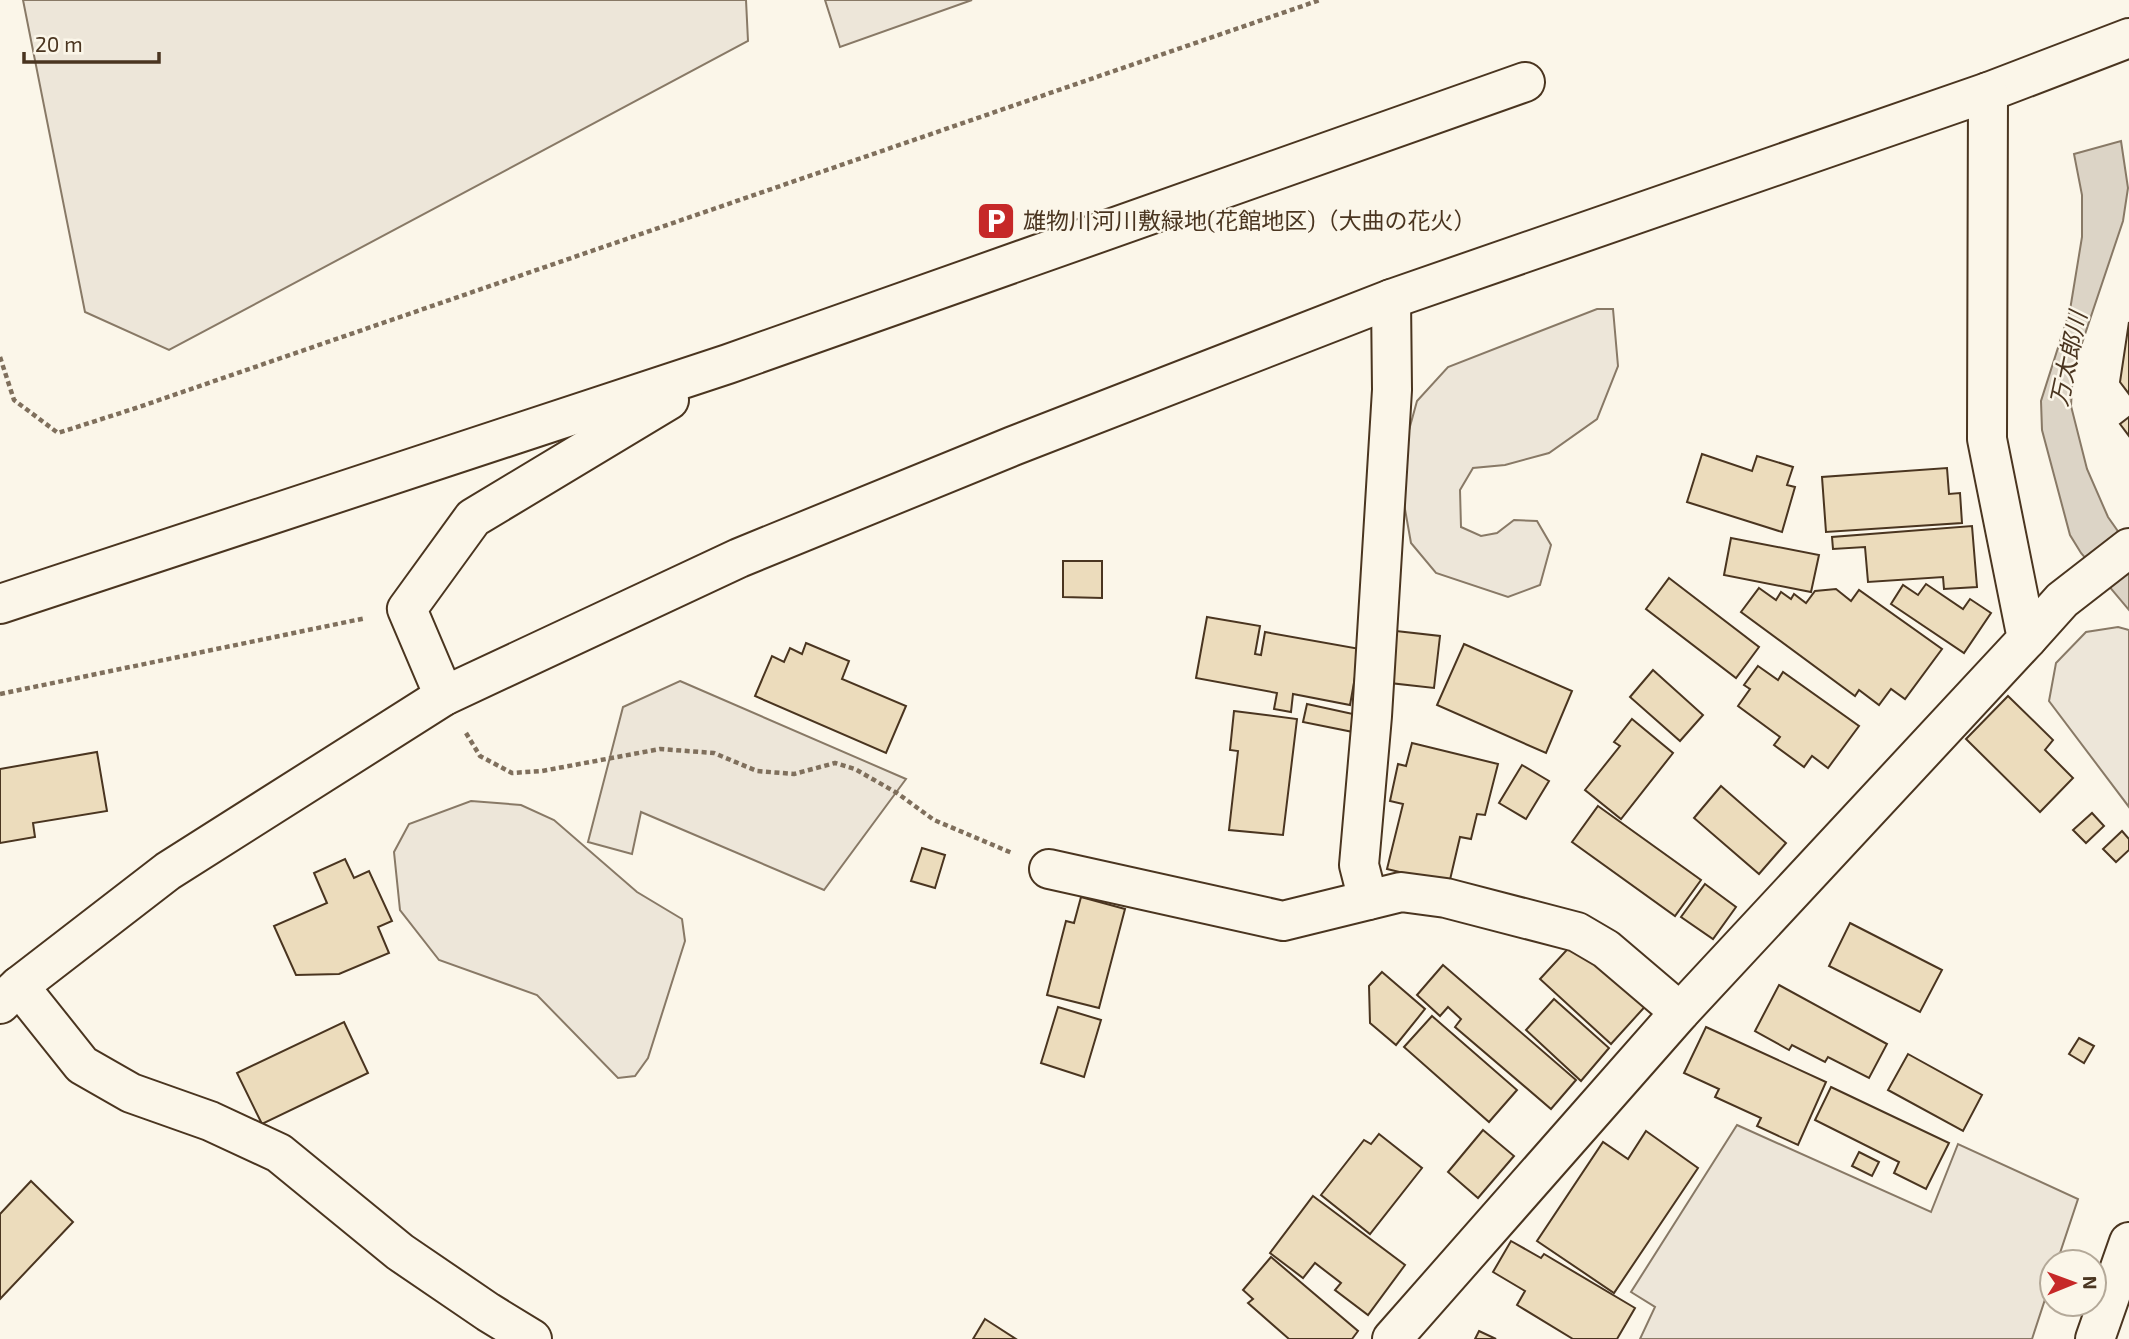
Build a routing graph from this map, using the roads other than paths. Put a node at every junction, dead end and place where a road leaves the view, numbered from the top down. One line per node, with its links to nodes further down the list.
1 (2129, 38): 3 (main road)
2 (1525, 82): 5 (main road)
3 (1988, 92): 4 (main road); 8 (main road)
4 (1391, 299): 9 (main road); 11 (main road)
5 (728, 364): 7 (main road); 9 (main road)
6 (2129, 548): 8 (main road)
7 (0, 604)
8 (2027, 639): 13 (main road)
9 (444, 696): 12 (main road)
10 (1049, 869): 11 (main road)
11 (1368, 900): 13 (main road)
12 (9, 995): 15 (main road)
13 (1680, 1012): 16 (main road)
14 (2129, 1242): 17 (main road)
15 (532, 1339)
16 (1392, 1339)
17 (2095, 1339)

